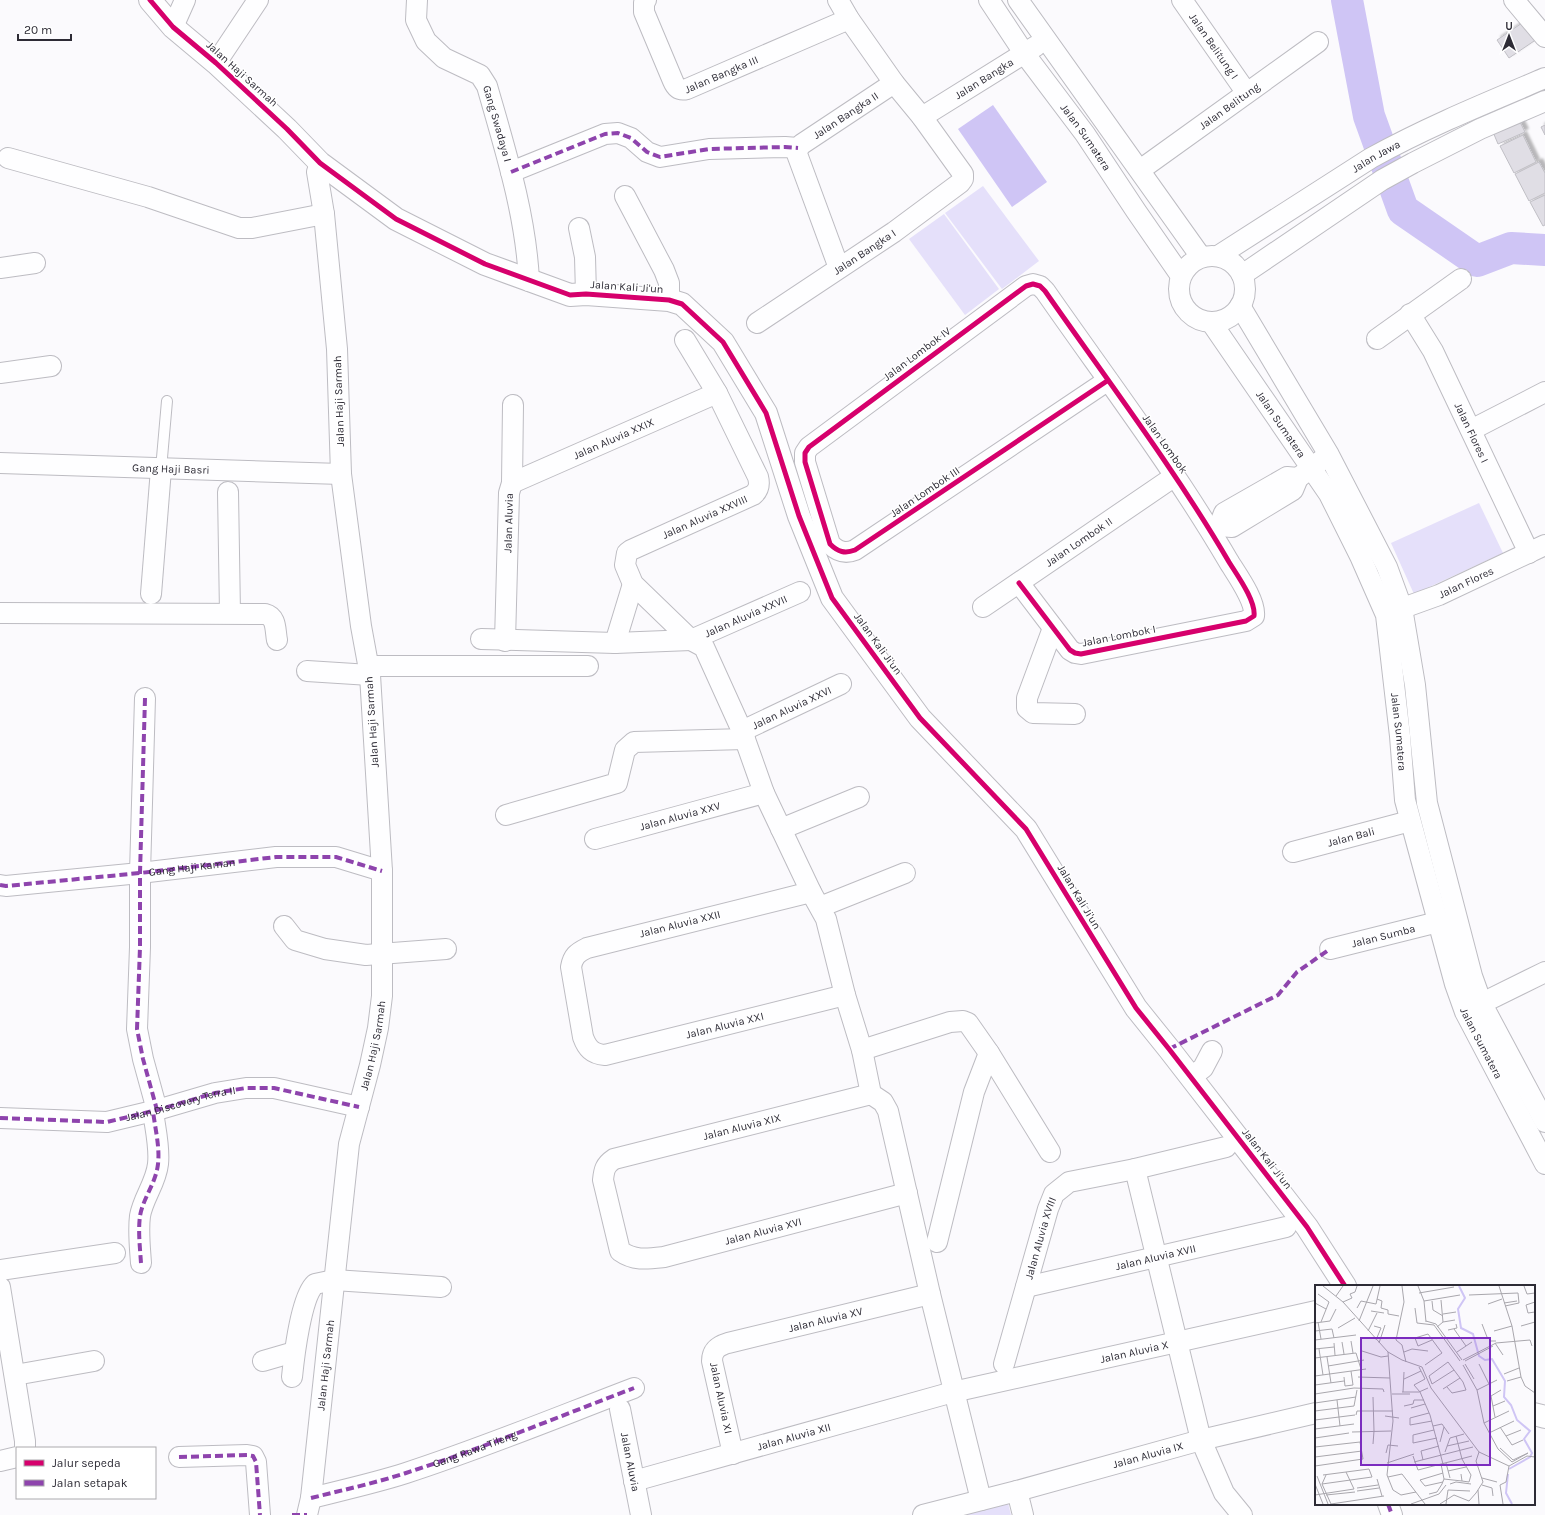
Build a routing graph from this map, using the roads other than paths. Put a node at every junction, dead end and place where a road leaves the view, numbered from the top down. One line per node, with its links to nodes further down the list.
1 (150, 0): 12 (street, Jalan Haji Sarmah)
2 (184, 0): 12 (street)
3 (258, 0): 17 (street)
4 (417, 0): 29 (street, Gang Swadaya I)
5 (838, 0): 11 (street)
6 (989, 0): 16 (street, Jalan Sumatera)
7 (1018, 0): 14 (street)
8 (1182, 0): 20 (street, Jalan Belitung I)
9 (1514, 0): 13 (street)
10 (645, 2): 11 (street, Jalan Bangka III)
11 (849, 19): 19 (street)
12 (173, 27): 17 (street, Jalan Haji Sarmah)
13 (1545, 37)
14 (1046, 39): 16 (street, Jalan Bangka); 28 (street)
15 (1318, 42): 20 (street, Jalan Belitung)
16 (1024, 53): 22 (street, Jalan Bangka); 38 (street, Jalan Sumatera)
17 (216, 63): 27 (street, Jalan Haji Sarmah)
18 (1545, 78): 23 (street, Jalan Jawa)
19 (894, 83): 22 (street); 24 (street, Jalan Bangka II)
20 (1246, 92): 28 (street, Jalan Belitung)
21 (1545, 101): 26 (street, Jalan Jawa)
22 (922, 117): 36 (street, Jalan Bangka I)
23 (1401, 142): 26 (street); 33 (street, Jalan Jawa)
24 (798, 148): 29 (street); 36 (street)
25 (8, 158): 31 (street)
26 (1416, 161): 37 (street, Jalan Jawa)
27 (320, 163): 31 (street, Jalan Haji Sarmah); 40 (street, Jalan Kali Ji'un)
28 (1140, 170): 33 (street)
29 (511, 172): 40 (street, Gang Swadaya I)
30 (625, 196): 43 (street)
31 (324, 214): 63 (street, Jalan Haji Sarmah)
32 (579, 228): 42 (street)
33 (1209, 256): 37 (street); 38 (street)
34 (35, 263): 35 (street)
35 (0, 268)
36 (839, 268): 47 (street, Jalan Bangka I)
37 (1242, 275): 44 (street)
38 (1181, 276): 46 (street)
39 (1460, 279): 45 (street)
40 (529, 281): 42 (street, Jalan Kali Ji'un)
41 (1045, 291): 52 (street, Jalan Lombok); 58 (street, Jalan Lombok IV)
42 (586, 294): 43 (street, Jalan Kali Ji'un)
43 (669, 300): 115 (street, Jalan Kali Ji'un)
44 (1240, 306): 46 (street); 59 (street, Jalan Sumatera)
45 (1410, 314): 48 (street); 57 (street, Jalan Flores I)
46 (1211, 322): 62 (street, Jalan Sumatera)
47 (757, 323)
48 (1377, 339)
49 (685, 340): 54 (street)
50 (51, 366): 51 (street)
51 (0, 373)
52 (1108, 381): 58 (street, Jalan Lombok III); 64 (street, Jalan Lombok)
53 (1545, 392): 57 (street)
54 (717, 393): 65 (street, Jalan Aluvia XXIX); 70 (street, Jalan Aluvia XXVIII)
55 (167, 401): 61 (lane)
56 (513, 405): 65 (street, Jalan Aluvia)
57 (1471, 430): 68 (street, Jalan Flores I)
58 (805, 453)
59 (1329, 455): 62 (street); 74 (street, Jalan Sumatera)
60 (0, 463): 61 (street, Gang Haji Basri)
61 (161, 469): 63 (street, Gang Haji Basri); 72 (street)
62 (1305, 472): 67 (street); 74 (street, Jalan Sumatera)
63 (341, 474): 85 (street, Jalan Haji Sarmah)
64 (1175, 476): 67 (street, Jalan Lombok); 69 (street, Jalan Lombok II)
65 (512, 483): 82 (street, Jalan Aluvia)
66 (228, 492): 76 (street)
67 (1215, 528): 77 (street, Jalan Lombok)
68 (1537, 549): 74 (street, Jalan Flores)
69 (1019, 583): 73 (street, Jalan Lombok II); 78 (street, Jalan Lombok I)
70 (633, 584): 81 (street, Jalan Aluvia XXVIII); 83 (street)
71 (800, 592): 81 (street, Jalan Aluvia XXVII)
72 (151, 594)
73 (983, 607)
74 (1394, 612): 94 (street, Jalan Sumatera); 110 (street, Jalan Sumatera)
75 (0, 613): 76 (street)
76 (230, 613): 80 (street)
77 (1254, 616): 78 (street, Jalan Lombok I)
78 (1053, 628): 89 (street)
79 (481, 639): 82 (street)
80 (277, 640)
81 (691, 640): 83 (street); 90 (street, Jalan Aluvia XXVIII)
82 (505, 641): 83 (street)
83 (615, 642)
84 (588, 666): 85 (street)
85 (369, 670): 86 (street); 98 (street, Jalan Haji Sarmah)
86 (307, 671)
87 (841, 684): 90 (street, Jalan Aluvia XXVI)
88 (146, 698): 99 (street)
89 (1075, 714)
90 (744, 735): 91 (street, Jalan Aluvia XXVIII); 93 (street)
91 (764, 794): 95 (street, Jalan Aluvia XXVIII); 96 (street, Jalan Aluvia XXV)
92 (859, 797): 95 (street)
93 (506, 815)
94 (1410, 821): 97 (street, Jalan Bali); 103 (street, Jalan Sumatera)
95 (781, 829): 102 (street, Jalan Aluvia XXVIII)
96 (596, 839)
97 (1293, 852)
98 (382, 871): 99 (street, Gang Haji Kaman); 107 (street, Jalan Haji Sarmah)
99 (140, 873): 101 (street, Gang Haji Kaman); 118 (street)
100 (905, 873): 102 (street, Jalan Aluvia XXII)
101 (0, 885)
102 (815, 899): 109 (street, Jalan Aluvia XXVIII); 114 (street, Jalan Aluvia XXII)
103 (1438, 922): 106 (street, Jalan Sumba); 110 (street, Jalan Sumatera)
104 (284, 926): 107 (street)
105 (446, 949): 107 (street)
106 (1330, 949)
107 (381, 953): 117 (street, Jalan Haji Sarmah)
108 (1545, 972): 110 (street)
109 (845, 995): 111 (street, Jalan Aluvia XXVIII); 114 (street, Jalan Aluvia XXI)
110 (1473, 1008): 120 (street, Jalan Sumatera); 121 (street, Jalan Sumatera)
111 (862, 1050): 113 (street); 116 (street, Jalan Aluvia XXVIII)
112 (1212, 1051): 115 (street)
113 (989, 1053): 123 (street); 128 (street)
114 (605, 1055)
115 (1191, 1076): 135 (street, Jalan Kali Ji'un)
116 (871, 1094): 126 (street); 129 (street, Jalan Aluvia XIX)
117 (359, 1107): 118 (street, Jalan Discovery Terra II); 134 (street, Jalan Haji Sarmah)
118 (155, 1111): 119 (street, Jalan Discovery Terra II); 132 (street)
119 (0, 1118)
120 (1545, 1122)
121 (1537, 1129): 124 (street, Jalan Sumatera)
122 (1226, 1147): 125 (street, Jalan Aluvia XVIII)
123 (1050, 1152)
124 (1545, 1164)
125 (1135, 1169): 131 (street); 138 (street, Jalan Aluvia XVIII)
126 (907, 1194): 129 (street, Jalan Aluvia XVI); 139 (street)
127 (1286, 1227): 131 (street, Jalan Aluvia XVII)
128 (938, 1242)
129 (620, 1251)
130 (116, 1253): 133 (street)
131 (1157, 1257): 138 (street, Jalan Aluvia XVII); 141 (street)
132 (140, 1263)
133 (0, 1270)
134 (334, 1280): 137 (street); 144 (street); 166 (street, Jalan Haji Sarmah)
135 (1345, 1285)
136 (0, 1287): 143 (street)
137 (442, 1287)
138 (1026, 1287): 147 (street, Jalan Aluvia XVIII)
139 (930, 1294): 142 (street, Jalan Aluvia XV); 151 (street)
140 (1315, 1311): 141 (street, Jalan Aluvia X)
141 (1177, 1342): 151 (street, Jalan Aluvia X); 156 (street)
142 (720, 1345): 159 (street, Jalan Aluvia XI)
143 (5, 1348): 148 (street)
144 (294, 1352): 146 (street); 149 (street)
145 (94, 1361): 148 (street)
146 (263, 1361)
147 (1004, 1364)
148 (15, 1375): 157 (street)
149 (292, 1377)
150 (634, 1388): 166 (street, Gang Rawa Tileng)
151 (954, 1392): 159 (street, Jalan Aluvia XII); 164 (street)
152 (620, 1409): 162 (street, Jalan Aluvia)
153 (1315, 1413): 156 (street, Jalan Aluvia IX)
154 (1535, 1414): 155 (street)
155 (1545, 1417)
156 (1201, 1440): 163 (street, Jalan Aluvia IX); 173 (street)
157 (22, 1447)
158 (16, 1452): 161 (street)
159 (733, 1454): 162 (street, Jalan Aluvia XII)
160 (179, 1457): 168 (street)
161 (0, 1461)
162 (634, 1481): 170 (street, Jalan Aluvia)
163 (1017, 1491): 164 (street, Jalan Aluvia IX); 172 (street)
164 (981, 1500): 167 (street, Jalan Aluvia IX)
165 (1388, 1505): 174 (street)
166 (309, 1509): 169 (street, Gang Rawa Tileng)
167 (950, 1512): 171 (street, Jalan Aluvia IX)
168 (260, 1515)
169 (292, 1515)
170 (641, 1515)
171 (923, 1515)
172 (1023, 1515)
173 (1242, 1515)
174 (1392, 1515)

